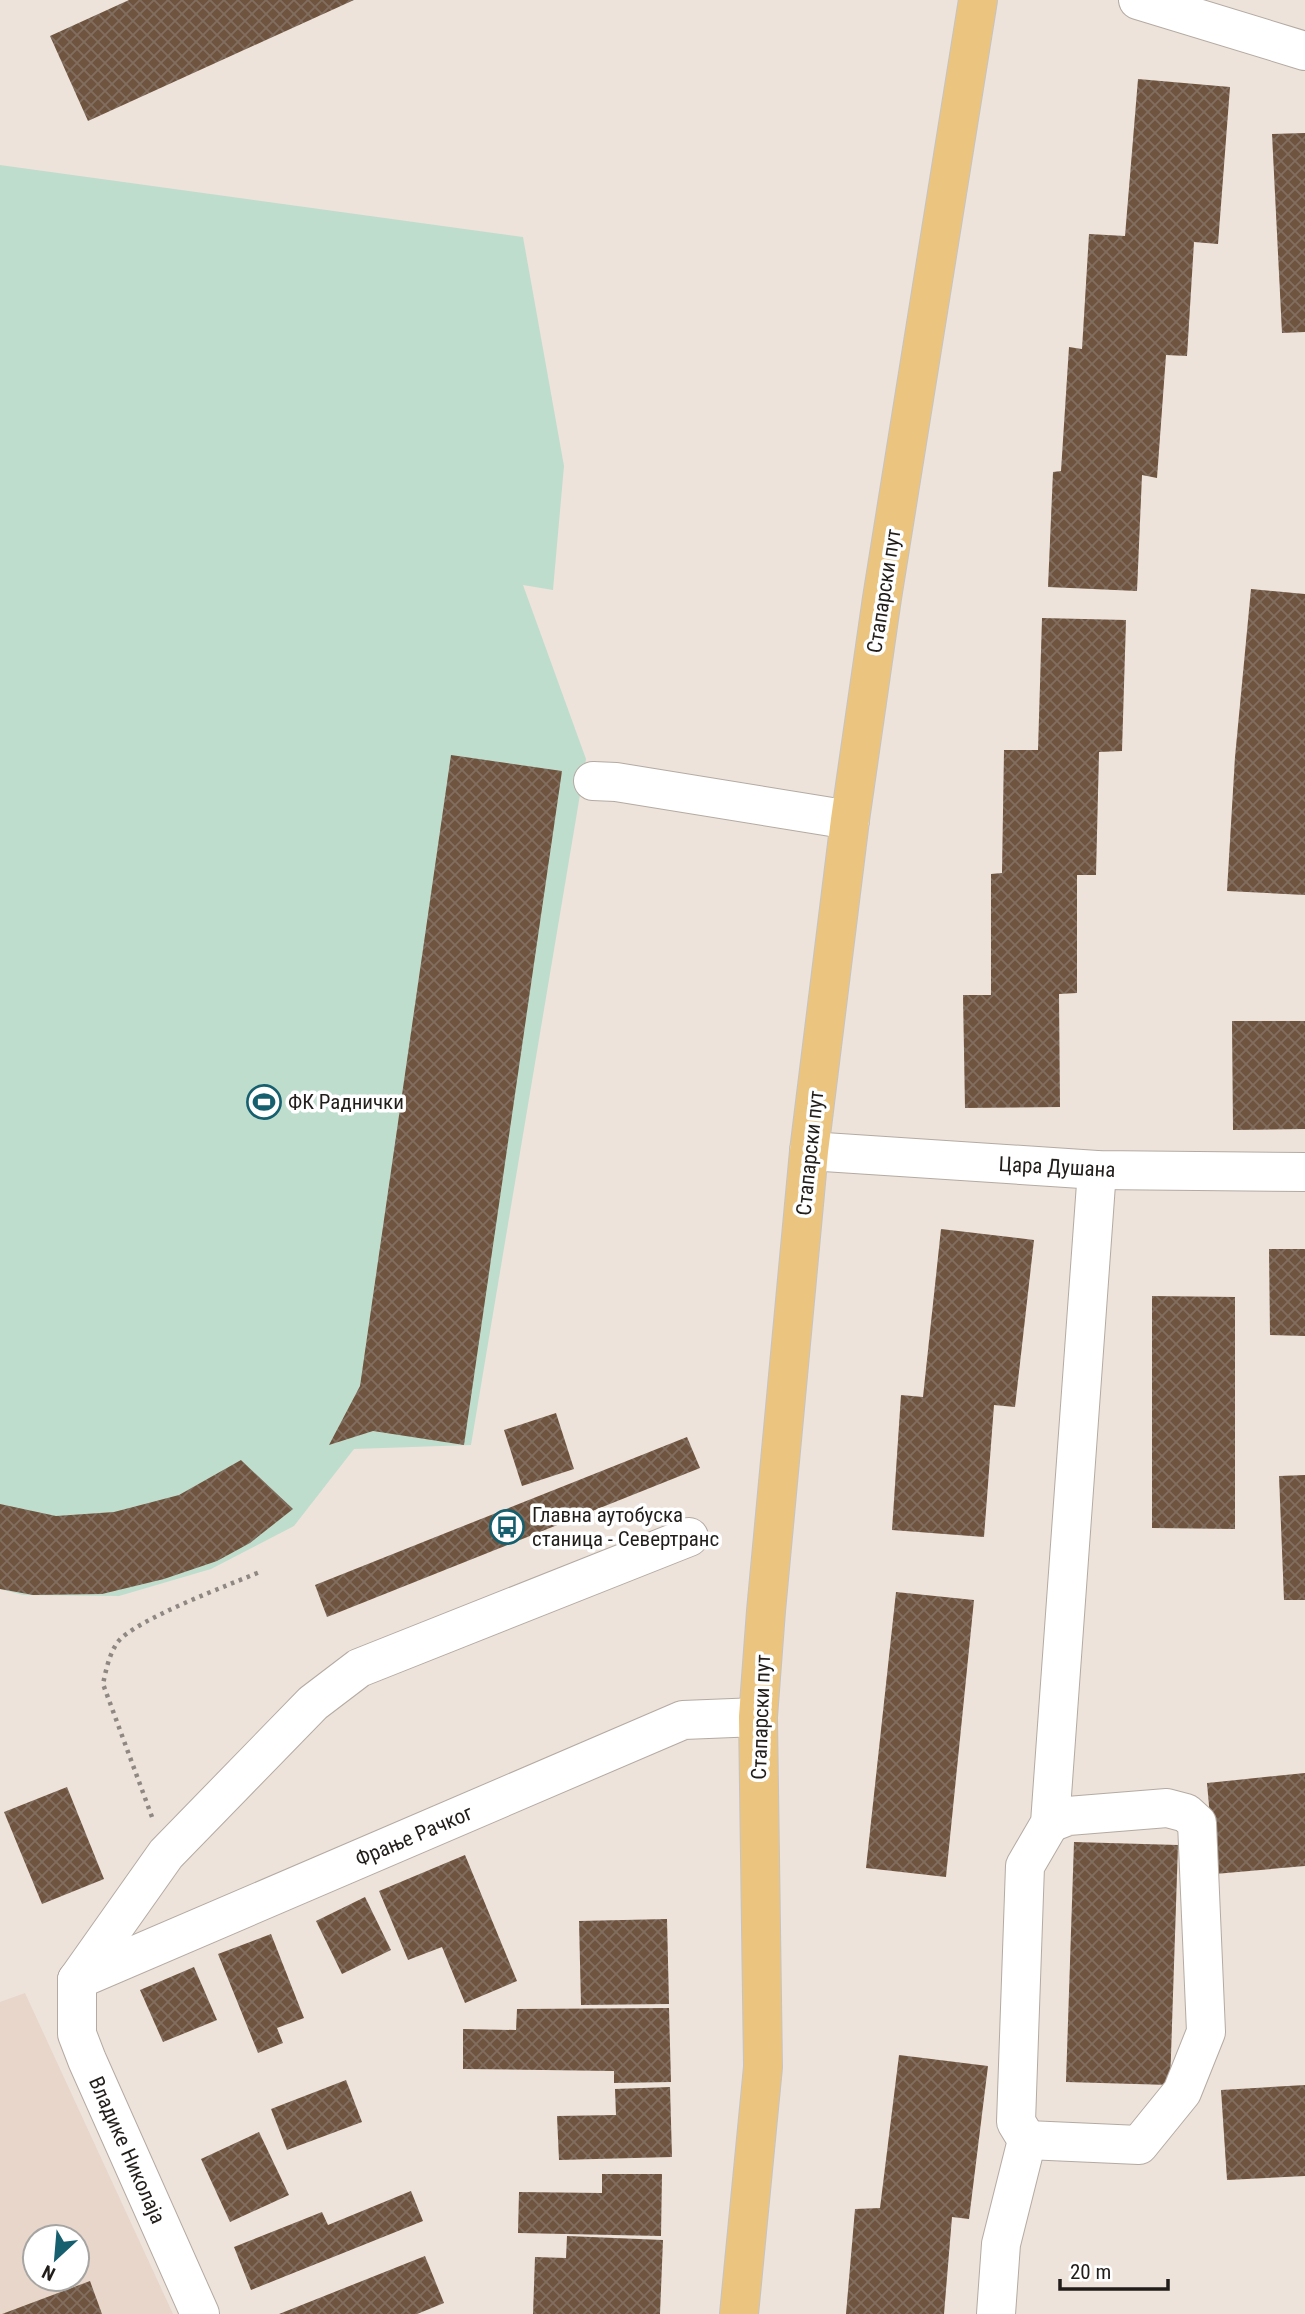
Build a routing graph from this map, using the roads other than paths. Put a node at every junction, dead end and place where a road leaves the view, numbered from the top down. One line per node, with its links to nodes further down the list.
1 (978, 0): 5 (main road, Стапарски пут)
2 (1138, 0): 3 (street)
3 (1305, 51)
4 (593, 781): 5 (street)
5 (850, 820): 6 (main road, Стапарски пут)
6 (809, 1151): 7 (street, Цара Душана); 10 (main road, Стапарски пут)
7 (1097, 1170): 8 (street, Цара Душана); 11 (street)
8 (1305, 1172)
9 (689, 1537): 12 (street)
10 (758, 1717): 12 (street, Фрање Рачког); 15 (main road, Стапарски пут)
11 (1050, 1823): 13 (street); 13 (street)
12 (77, 1980): 14 (street, Владике Николаја)
13 (1027, 2140): 16 (street)
14 (200, 2314)
15 (739, 2314)
16 (996, 2314)

